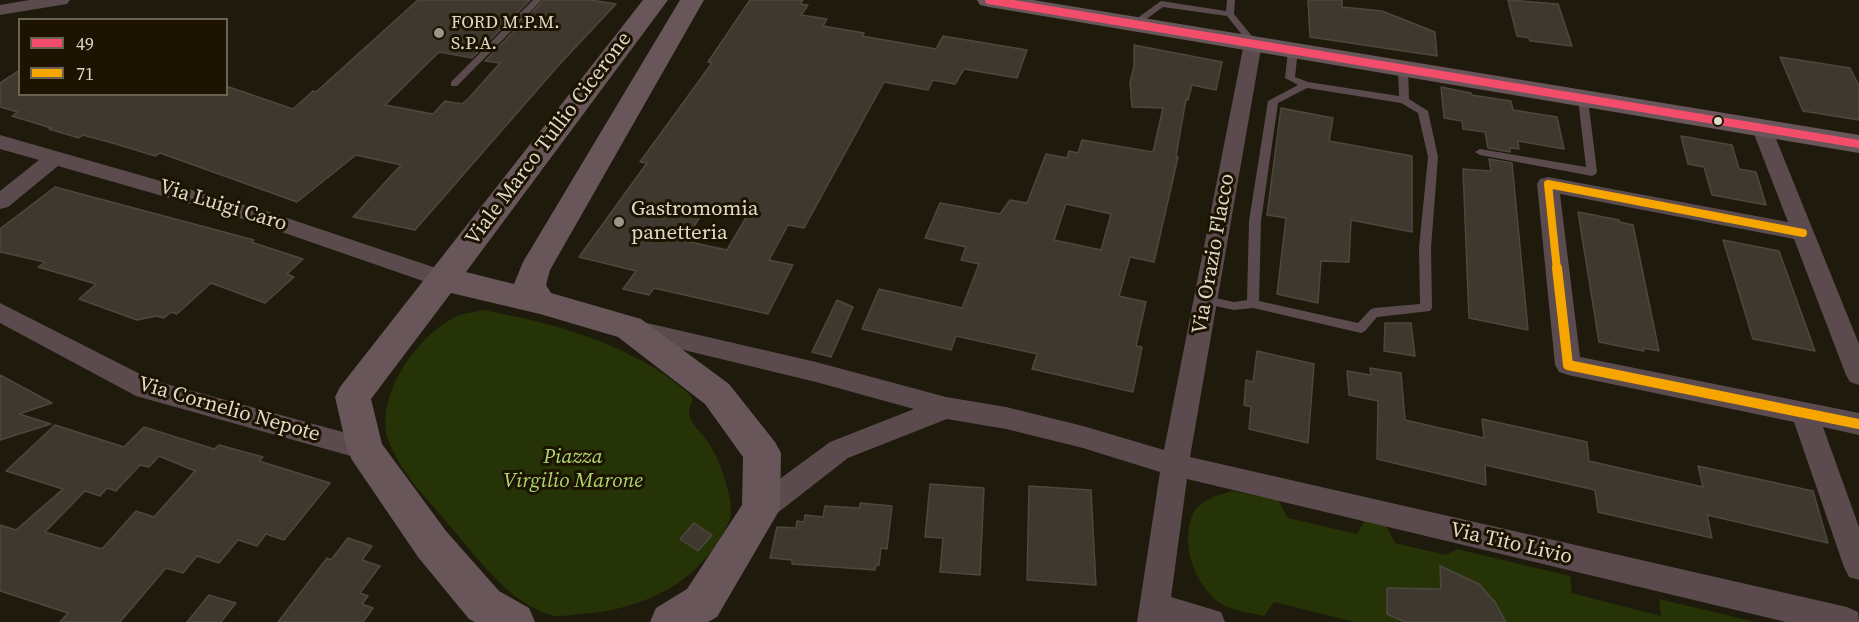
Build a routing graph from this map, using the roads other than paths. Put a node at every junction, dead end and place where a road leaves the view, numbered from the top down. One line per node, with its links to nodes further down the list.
1 (61, 0): 8 (street)
2 (538, 0): 14 (lane)
3 (656, 0): 25 (street, Viale Marco Tullio Cicerone)
4 (988, 0): 10 (street)
5 (1231, 0): 9 (lane)
6 (690, 1): 27 (street, Viale Marco Tullio Cicerone)
7 (1161, 2): 9 (lane); 10 (lane)
8 (0, 10)
9 (1230, 14): 11 (lane)
10 (1134, 24): 11 (street)
11 (1253, 43): 12 (street); 26 (street, Via Orazio Flacco)
12 (1293, 50): 13 (street); 15 (lane)
13 (1403, 69): 16 (street); 17 (lane)
14 (454, 84)
15 (1306, 85): 17 (lane); 28 (lane)
16 (1583, 99): 18 (street); 21 (lane)
17 (1404, 100): 28 (lane)
18 (1762, 129): 20 (street); 24 (street)
19 (0, 142): 22 (street, Via Luigi Caro)
20 (1859, 144)
21 (1480, 152)
22 (56, 157): 23 (street); 25 (street, Via Luigi Caro)
23 (0, 202)
24 (1803, 232): 31 (street); 33 (street)
25 (443, 279): 27 (street); 35 (street)
26 (1206, 300): 28 (lane); 36 (street, Via Orazio Flacco)
27 (540, 302): 30 (street)
28 (1253, 304)
29 (0, 312): 35 (street, Via Cornelio Nepote)
30 (629, 328): 32 (street, Via Tito Livio); 37 (street)
31 (1859, 375)
32 (946, 408): 36 (street, Via Tito Livio); 37 (street)
33 (1804, 412): 34 (street); 38 (street)
34 (1859, 424)
35 (366, 449): 41 (street)
36 (1175, 465): 39 (street, Via Orazio Flacco); 43 (street, Via Tito Livio)
37 (761, 509): 40 (street)
38 (1859, 567)
39 (1154, 615): 42 (street)
40 (690, 616)
41 (514, 622)
42 (1210, 622)
43 (1847, 622)

